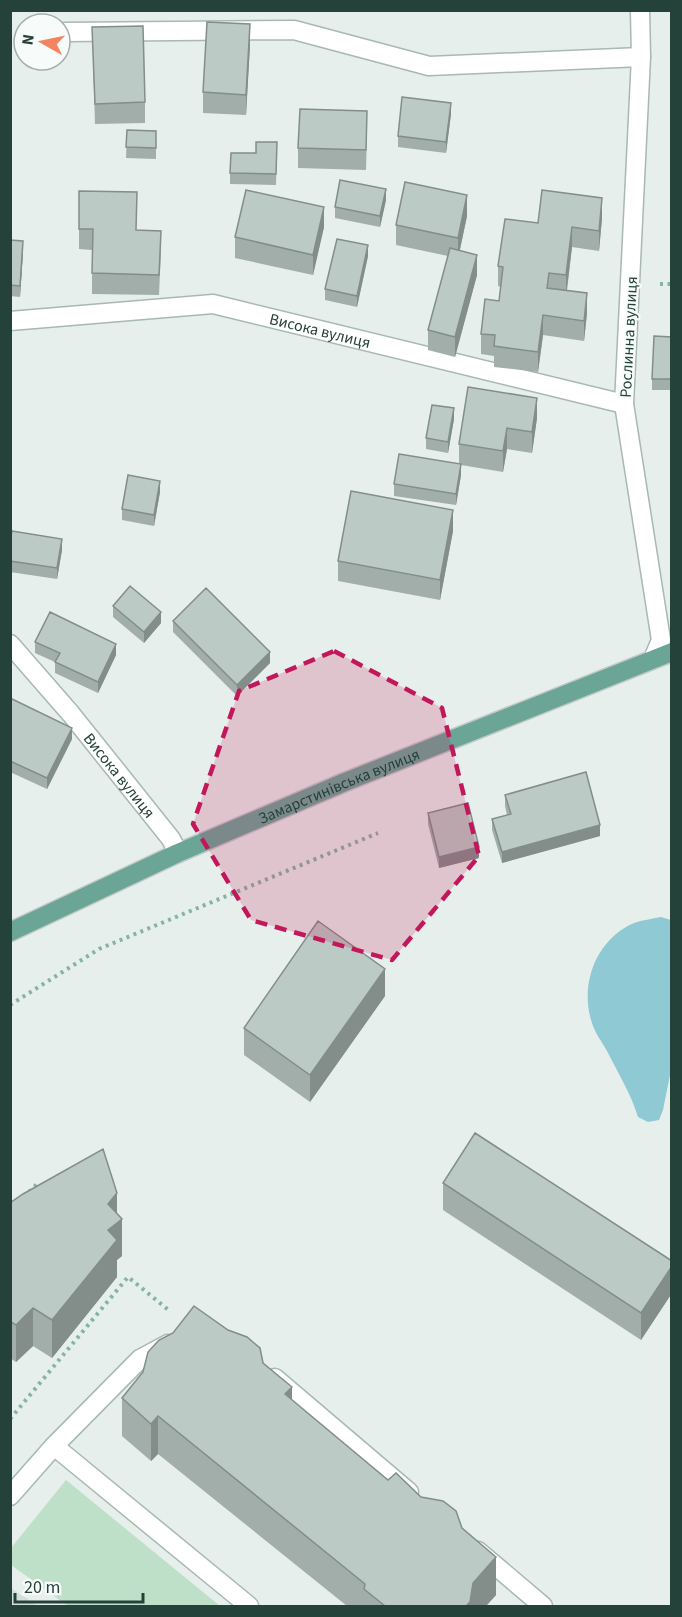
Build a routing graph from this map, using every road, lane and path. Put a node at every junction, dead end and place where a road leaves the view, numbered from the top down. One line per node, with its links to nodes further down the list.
1 (640, 10): 3 (street, Рослинна вулиця)
2 (72, 32): 3 (street)
3 (641, 57): 5 (street, Рослинна вулиця)
4 (10, 321): 5 (street, Висока вулиця)
5 (624, 404): 8 (street, Рослинна вулиця)
6 (10, 644): 10 (street, Висока вулиця)
7 (672, 652): 8 (main road, Замарстинівська вулиця)
8 (653, 659): 10 (main road, Замарстинівська вулиця)
9 (378, 832): 12 (path)
10 (178, 853): 11 (main road, Замарстинівська вулиця)
11 (12, 928)
12 (10, 1005)
13 (39, 1182): 14 (path)
14 (25, 1196)
15 (177, 1317): 18 (path)
16 (184, 1340): 19 (street)
17 (264, 1369): 21 (street)
18 (10, 1419)
19 (54, 1446): 20 (street); 23 (street)
20 (10, 1496)
21 (426, 1507)
22 (462, 1538): 24 (street)
23 (249, 1606)
24 (543, 1606)

